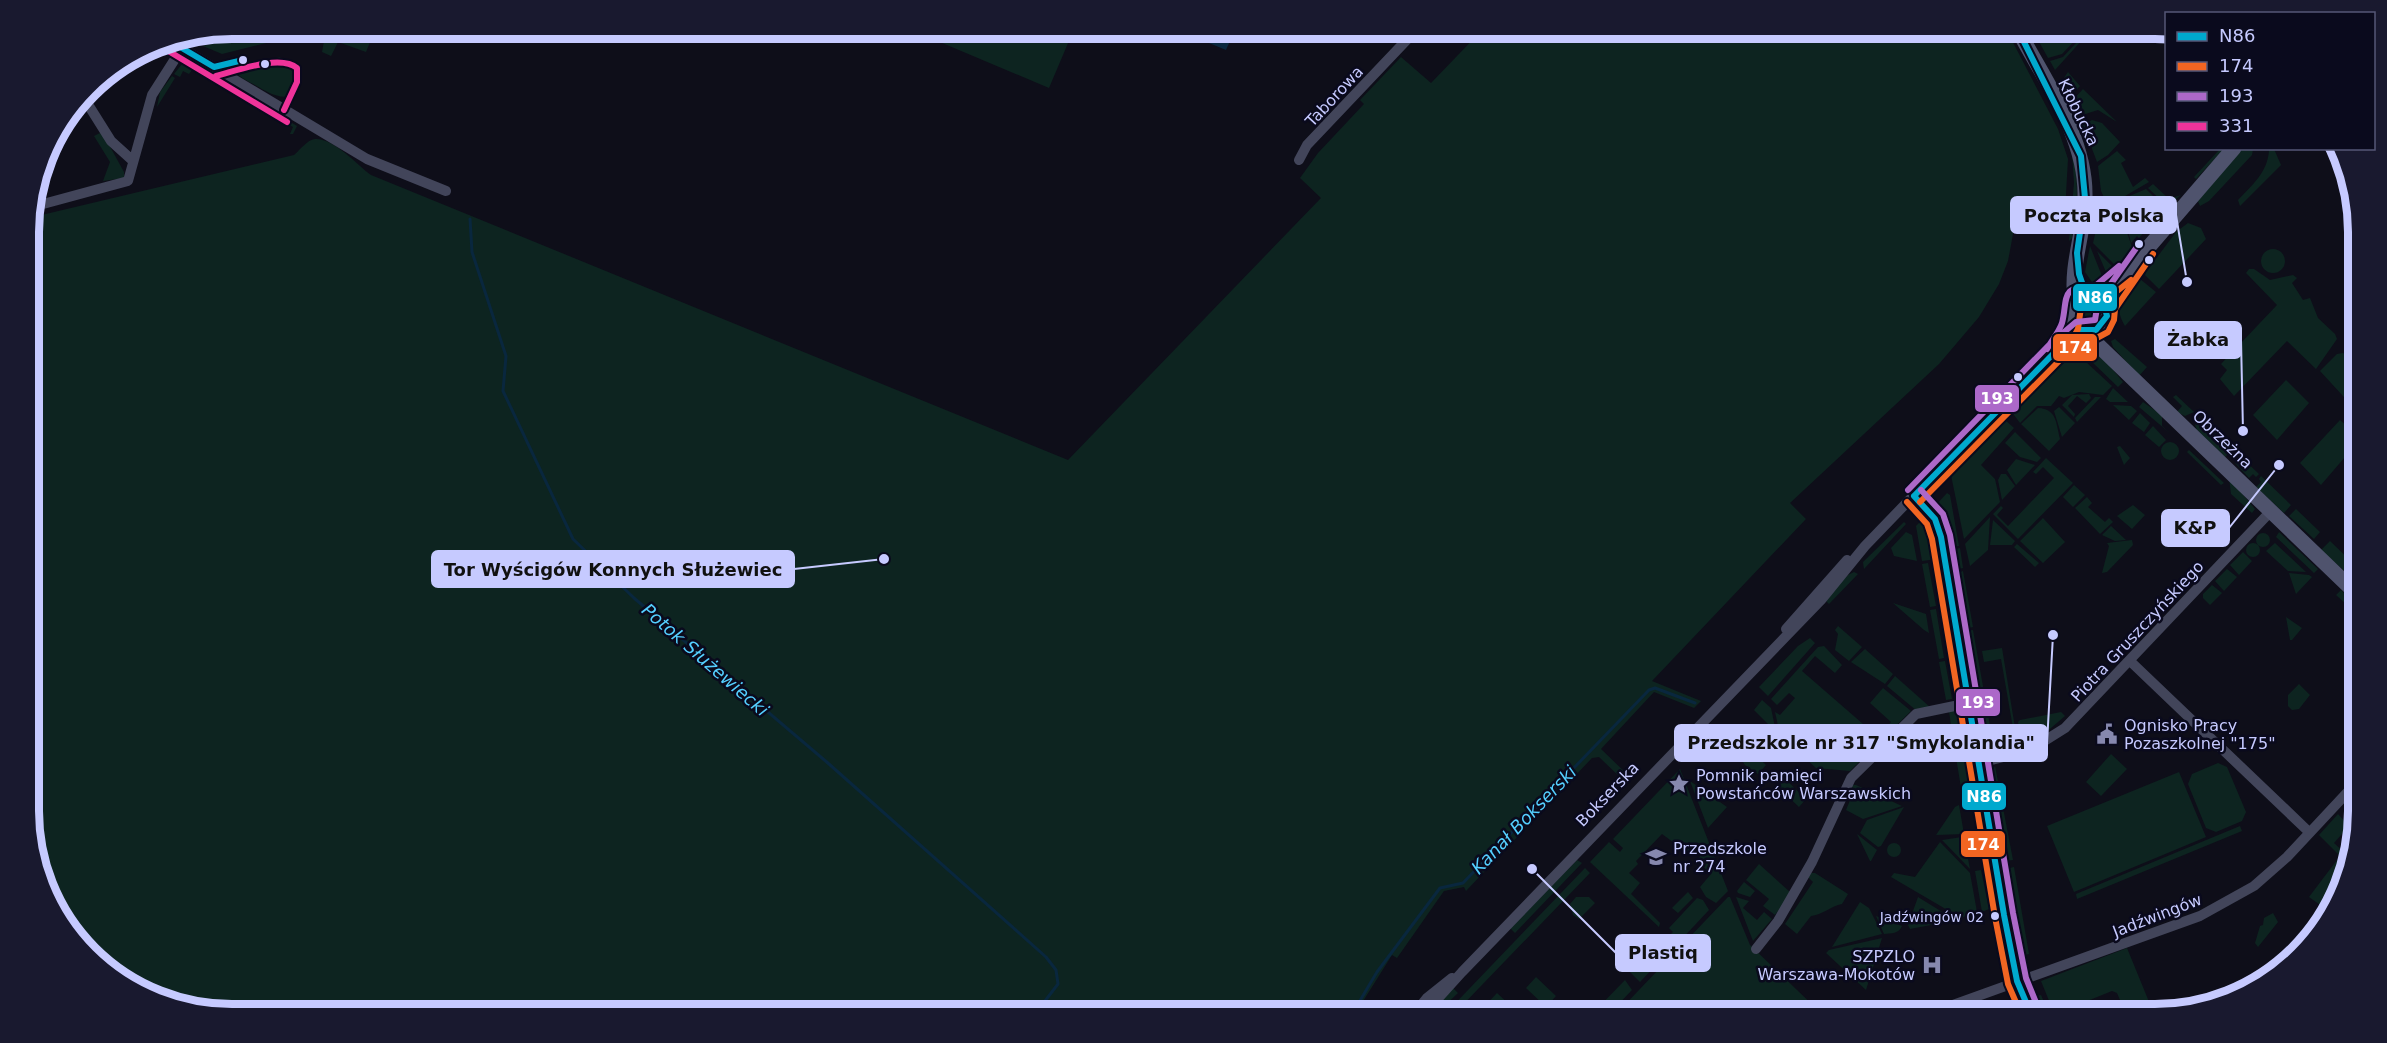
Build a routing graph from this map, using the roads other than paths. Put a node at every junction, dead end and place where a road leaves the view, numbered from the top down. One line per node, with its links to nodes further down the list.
1 (1408, 39): 7 (street, Taborowa)
2 (2022, 39): 10 (street, Kłobucka)
3 (182, 48): 6 (street); 8 (street)
4 (88, 104): 6 (street)
5 (2232, 150): 10 (street)
6 (132, 160): 9 (street)
7 (1299, 160)
8 (446, 192)
9 (41, 205)
10 (2091, 299): 11 (street); 11 (street)
11 (2085, 328): 12 (street, Bokserska); 13 (street, Obrzeżna)
12 (1914, 496): 16 (street); 21 (street, Bokserska)
13 (2271, 512): 14 (street, Obrzeżna); 15 (street, Piotra Gruszczyńskiego)
14 (2348, 585)
15 (2130, 661): 17 (street, Piotra Gruszczyńskiego); 19 (street)
16 (1970, 704): 17 (street); 20 (street)
17 (1980, 763): 22 (street)
18 (2348, 791): 19 (street, Jadźwingów)
19 (2309, 832): 22 (street, Jadźwingów)
20 (1756, 949)
21 (1462, 972): 23 (street, Bokserska); 24 (street, Bokserska)
22 (2017, 981): 25 (street, Jadźwingów); 26 (street)
23 (1422, 1004)
24 (1433, 1004)
25 (1955, 1004)
26 (2027, 1004)

